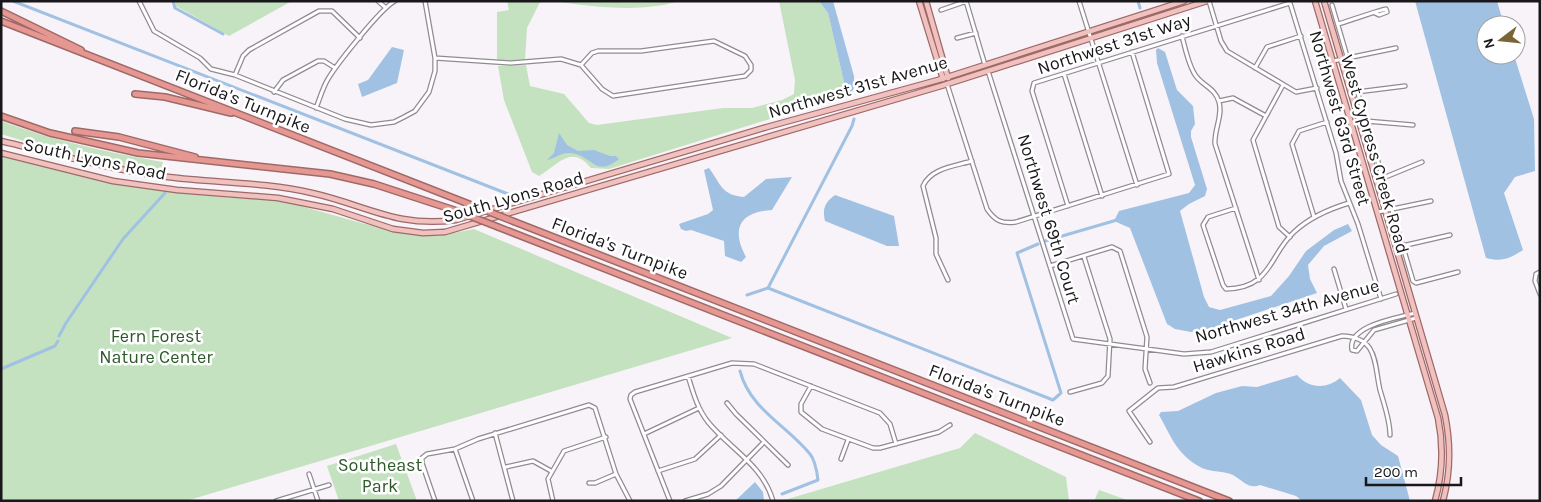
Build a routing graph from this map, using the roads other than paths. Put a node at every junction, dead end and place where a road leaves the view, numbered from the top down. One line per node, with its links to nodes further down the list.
1 (139, 1): 43 (street)
2 (378, 1): 15 (street)
3 (395, 1): 15 (street)
4 (425, 1): 32 (street)
5 (919, 1): 45 (main road)
6 (926, 1): 44 (main road)
7 (967, 1): 16 (street); 23 (street)
8 (1079, 1): 22 (street)
9 (1184, 1): 22 (main road, Northwest 31st Avenue)
10 (1208, 1): 21 (street); 28 (main road, Northwest 31st Avenue)
11 (1316, 1): 35 (main road, West Cypress Creek Road)
12 (1324, 1): 34 (main road, West Cypress Creek Road)
13 (1290, 3): 21 (street, Northwest 31st Way); 25 (street, Northwest 63rd Street)
14 (1332, 5): 20 (street)
15 (386, 8): 26 (street)
16 (941, 10)
17 (1, 11): 31 (highway)
18 (1375, 13): 20 (street)
19 (1, 21): 31 (highway, Florida's Turnpike)
20 (1338, 24): 33 (street)
21 (1216, 25): 24 (street, Northwest 31st Way); 40 (street)
22 (1088, 31): 28 (street); 37 (main road, Northwest 31st Avenue)
23 (976, 33): 27 (street); 37 (street)
24 (1182, 36): 30 (street, Northwest 31st Way); 53 (street)
25 (1301, 36): 40 (street); 49 (street, Northwest 63rd Street)
26 (360, 38): 39 (street); 43 (street)
27 (958, 38)
28 (1090, 38): 36 (street); 41 (main road, Northwest 31st Avenue)
29 (1396, 48): 33 (street)
30 (1132, 52): 36 (street, Northwest 31st Way); 71 (street)
31 (88, 55): 56 (highway, Florida's Turnpike)
32 (435, 58): 38 (street); 55 (street)
33 (1348, 58): 34 (street); 51 (street)
34 (1340, 59): 35 (street); 79 (main road, West Cypress Creek Road)
35 (1333, 61): 80 (main road, West Cypress Creek Road)
36 (1098, 62): 42 (street, Northwest 31st Way); 71 (street)
37 (985, 64): 44 (main road, Northwest 31st Avenue)
38 (581, 65): 38 (street)
39 (334, 68): 50 (street); 55 (street)
40 (1255, 68): 47 (street)
41 (988, 71): 46 (main road, Northwest 31st Avenue); 81 (street, Northwest 69th Court)
42 (1064, 74): 73 (street); 76 (street, Northwest 31st Way)
43 (235, 76): 50 (street)
44 (948, 76): 45 (main road, Northwest 31st Avenue); 46 (main road)
45 (942, 78): 46 (main road); 65 (main road, Northwest 31st Avenue)
46 (947, 84): 54 (main road, Northwest 31st Avenue); 67 (street)
47 (1283, 85): 49 (street); 58 (street)
48 (1405, 86): 51 (street)
49 (1317, 88): 60 (street, Northwest 63rd Street)
50 (274, 92): 55 (street)
51 (1357, 92): 59 (street)
52 (134, 94): 56 (highway)
53 (1219, 101): 58 (street); 77 (street)
54 (880, 105): 69 (main road, South Lyons Road)
55 (316, 108)
56 (241, 115): 142 (highway, Florida's Turnpike, bridge)
57 (1, 116): 66 (highway, Florida's Turnpike)
58 (1266, 116): 84 (street)
59 (1366, 121): 61 (street); 70 (street)
60 (1327, 122): 75 (street, Northwest 63rd Street); 82 (street)
61 (1413, 125)
62 (74, 132): 66 (highway)
63 (1, 141): 72 (main road, South Lyons Road)
64 (1, 153): 69 (main road, South Lyons Road)
65 (668, 157): 69 (main road); 72 (main road, Northwest 31st Avenue)
66 (205, 160): 141 (highway, Florida's Turnpike, bridge)
67 (972, 161): 81 (street); 91 (street)
68 (1422, 162): 70 (street)
69 (670, 166)
70 (1383, 178): 78 (street)
71 (1137, 185): 73 (street)
72 (538, 196)
73 (1102, 196): 76 (street)
74 (1431, 201): 78 (street)
75 (1349, 203): 82 (street); 95 (street, Northwest 63rd Street)
76 (1068, 206): 81 (street)
77 (1236, 208): 92 (street); 92 (street)
78 (1392, 208): 79 (street); 85 (street)
79 (1384, 210): 80 (street); 97 (main road, West Cypress Creek Road)
80 (1378, 212): 98 (main road, West Cypress Creek Road)
81 (1034, 217): 87 (street, Northwest 69th Court)
82 (1314, 217): 84 (street)
83 (1450, 235): 85 (street)
84 (1290, 237): 92 (street)
85 (1402, 246): 89 (street)
86 (1084, 256): 87 (street); 101 (street); 102 (street)
87 (1050, 266): 101 (street, Northwest 69th Court)
88 (1334, 269): 96 (street)
89 (1458, 272)
90 (1540, 272): 94 (street)
91 (948, 280)
92 (1259, 280)
93 (1396, 294): 95 (street, Northwest 34th Avenue)
94 (1540, 294)
95 (1381, 299): 96 (street, Northwest 34th Avenue)
96 (1346, 309): 102 (street, Northwest 34th Avenue)
97 (1415, 315): 98 (street); 144 (main road, West Cypress Creek Road)
98 (1408, 317): 99 (street); 100 (street); 143 (main road, West Cypress Creek Road)
99 (1355, 339): 100 (street); 100 (street); 117 (street, Hawkins Road)
100 (1362, 343): 113 (street)
101 (1111, 345): 102 (street, Northwest 34th Avenue); 106 (street)
102 (1146, 350): 104 (street)
103 (688, 376): 105 (street); 108 (street); 111 (street)
104 (1150, 383)
105 (811, 386): 115 (street); 118 (street)
106 (1070, 392)
107 (727, 403): 116 (street)
108 (699, 408): 111 (street); 112 (street)
109 (950, 425): 118 (street)
110 (495, 433): 114 (street); 119 (street); 123 (street)
111 (644, 434): 125 (street)
112 (721, 435): 120 (street); 125 (street)
113 (1390, 436)
114 (606, 437): 124 (street); 127 (street)
115 (848, 440): 118 (street); 121 (street)
116 (764, 442): 120 (street); 122 (street)
117 (1150, 442)
118 (896, 444)
119 (455, 449): 133 (street); 134 (street)
120 (746, 459): 139 (street); 140 (street)
121 (840, 459)
122 (788, 465)
123 (506, 467): 124 (street); 135 (street)
124 (551, 471): 136 (street)
125 (658, 471): 138 (street)
126 (309, 474): 130 (street)
127 (616, 474): 128 (street); 137 (street)
128 (589, 483)
129 (329, 485): 130 (street)
130 (314, 489): 131 (street); 132 (street)
131 (279, 500)
132 (318, 501)
133 (435, 501)
134 (473, 501)
135 (513, 501)
136 (554, 501)
137 (630, 501)
138 (670, 501)
139 (685, 501)
140 (773, 501)
141 (1199, 501)
142 (1229, 501)
143 (1435, 501)
144 (1443, 501)

